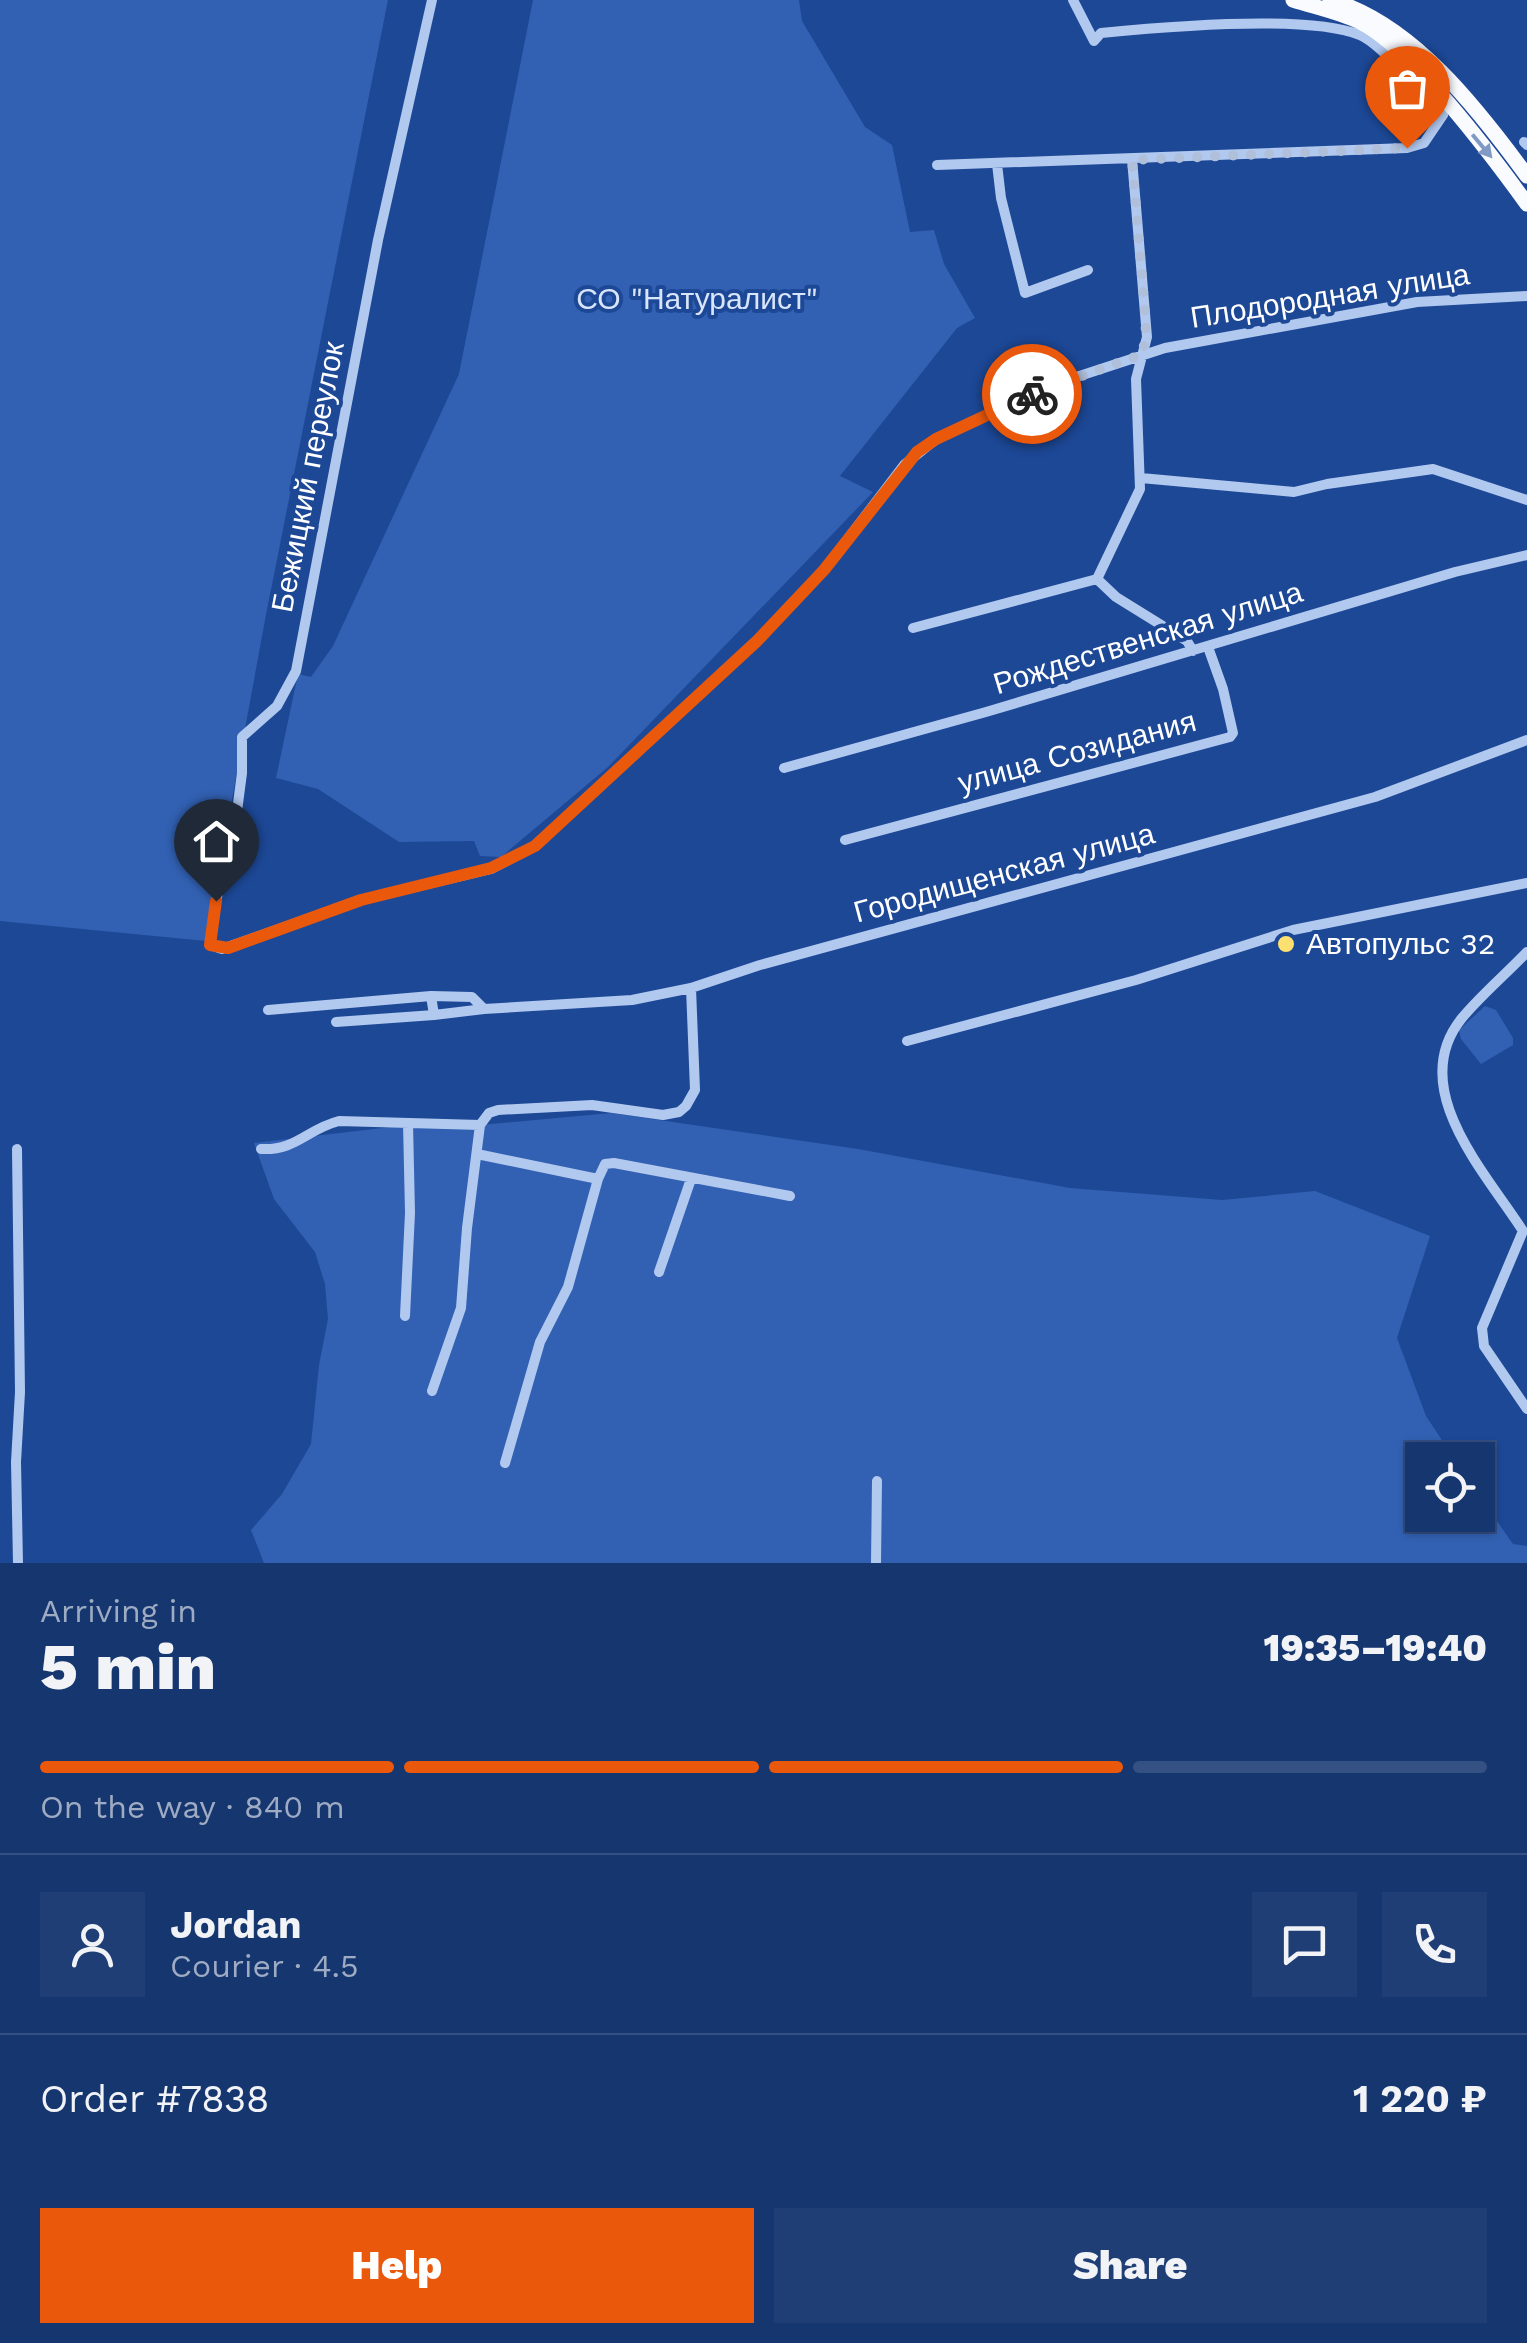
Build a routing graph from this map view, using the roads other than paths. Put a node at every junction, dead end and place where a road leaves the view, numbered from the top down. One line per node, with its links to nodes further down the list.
1 (432, 0): 24 (street, Бежицкий переулок)
2 (1073, 0): 5 (street)
3 (1293, 0): 9 (main road, one-way to 9)
4 (1330, 0): 8 (main road)
5 (1132, 160): 6 (street); 12 (street)
6 (996, 164): 7 (street); 10 (street)
7 (937, 166)
8 (1527, 176)
9 (1527, 204)
10 (1088, 270)
11 (1527, 296): 12 (street, Плодородная улица)
12 (1143, 354): 13 (street); 24 (street, Плодородная улица)
13 (1140, 478): 14 (street); 16 (street)
14 (1527, 500)
15 (1527, 555): 18 (street, Рождественская улица)
16 (1097, 579): 17 (street); 19 (street)
17 (912, 628)
18 (1208, 646): 19 (street, Рождественская улица); 22 (street, улица Созидания)
19 (1193, 651): 21 (street, Рождественская улица)
20 (1527, 740): 26 (street, Городищенская улица)
21 (784, 768)
22 (846, 840)
23 (1527, 883): 32 (street)
24 (210, 945)
25 (1527, 952): 44 (street)
26 (690, 988): 28 (street, Городищенская улица); 34 (street)
27 (431, 996): 28 (street, Городищенская улица); 29 (street, Городищенская улица); 30 (street)
28 (484, 1008): 30 (street, Городищенская улица)
29 (268, 1010)
30 (434, 1015): 31 (street, Городищенская улица)
31 (336, 1022)
32 (906, 1042)
33 (408, 1123): 34 (street); 36 (street); 42 (street)
34 (480, 1125): 37 (street)
35 (17, 1150): 47 (street)
36 (262, 1150)
37 (477, 1154): 38 (street); 43 (street)
38 (598, 1179): 39 (street); 45 (street)
39 (691, 1179): 40 (street); 41 (street)
40 (790, 1196)
41 (659, 1272)
42 (405, 1316)
43 (432, 1391)
44 (1527, 1410)
45 (505, 1463)
46 (877, 1481): 48 (street)
47 (18, 1563)
48 (876, 1563)

